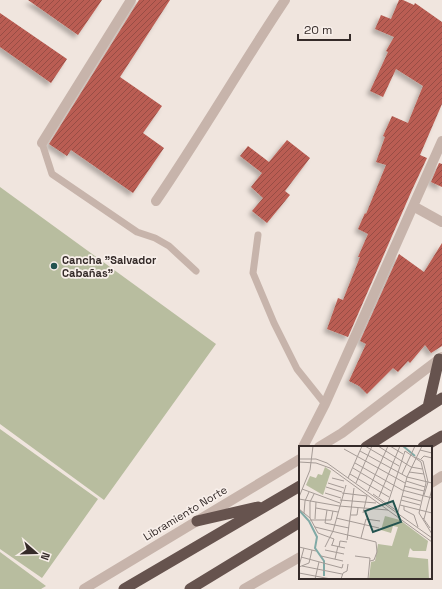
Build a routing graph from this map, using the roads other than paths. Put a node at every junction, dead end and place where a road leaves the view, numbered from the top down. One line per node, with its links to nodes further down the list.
1 (131, 0): 4 (street)
2 (285, 0): 5 (street)
3 (442, 141): 6 (street)
4 (42, 143): 9 (lane)
5 (156, 201)
6 (413, 206): 7 (street); 12 (street)
7 (442, 222)
8 (258, 234): 12 (lane)
9 (196, 270)
10 (440, 358): 13 (highway); 16 (street)
11 (442, 398): 13 (highway)
12 (325, 404): 15 (street)
13 (428, 407): 17 (highway)
14 (442, 436): 18 (highway)
15 (304, 446)
16 (321, 446)
17 (368, 446)
18 (426, 446)
19 (299, 458): 24 (street, Libramiento Norte)
20 (442, 476): 21 (street)
21 (432, 482)
22 (299, 487): 23 (highway)
23 (269, 504): 24 (highway); 28 (highway)
24 (197, 521): 27 (street, Libramiento Norte)
25 (299, 523): 29 (highway)
26 (299, 558): 30 (street)
27 (84, 589)
28 (124, 589)
29 (190, 589)
30 (244, 589)

